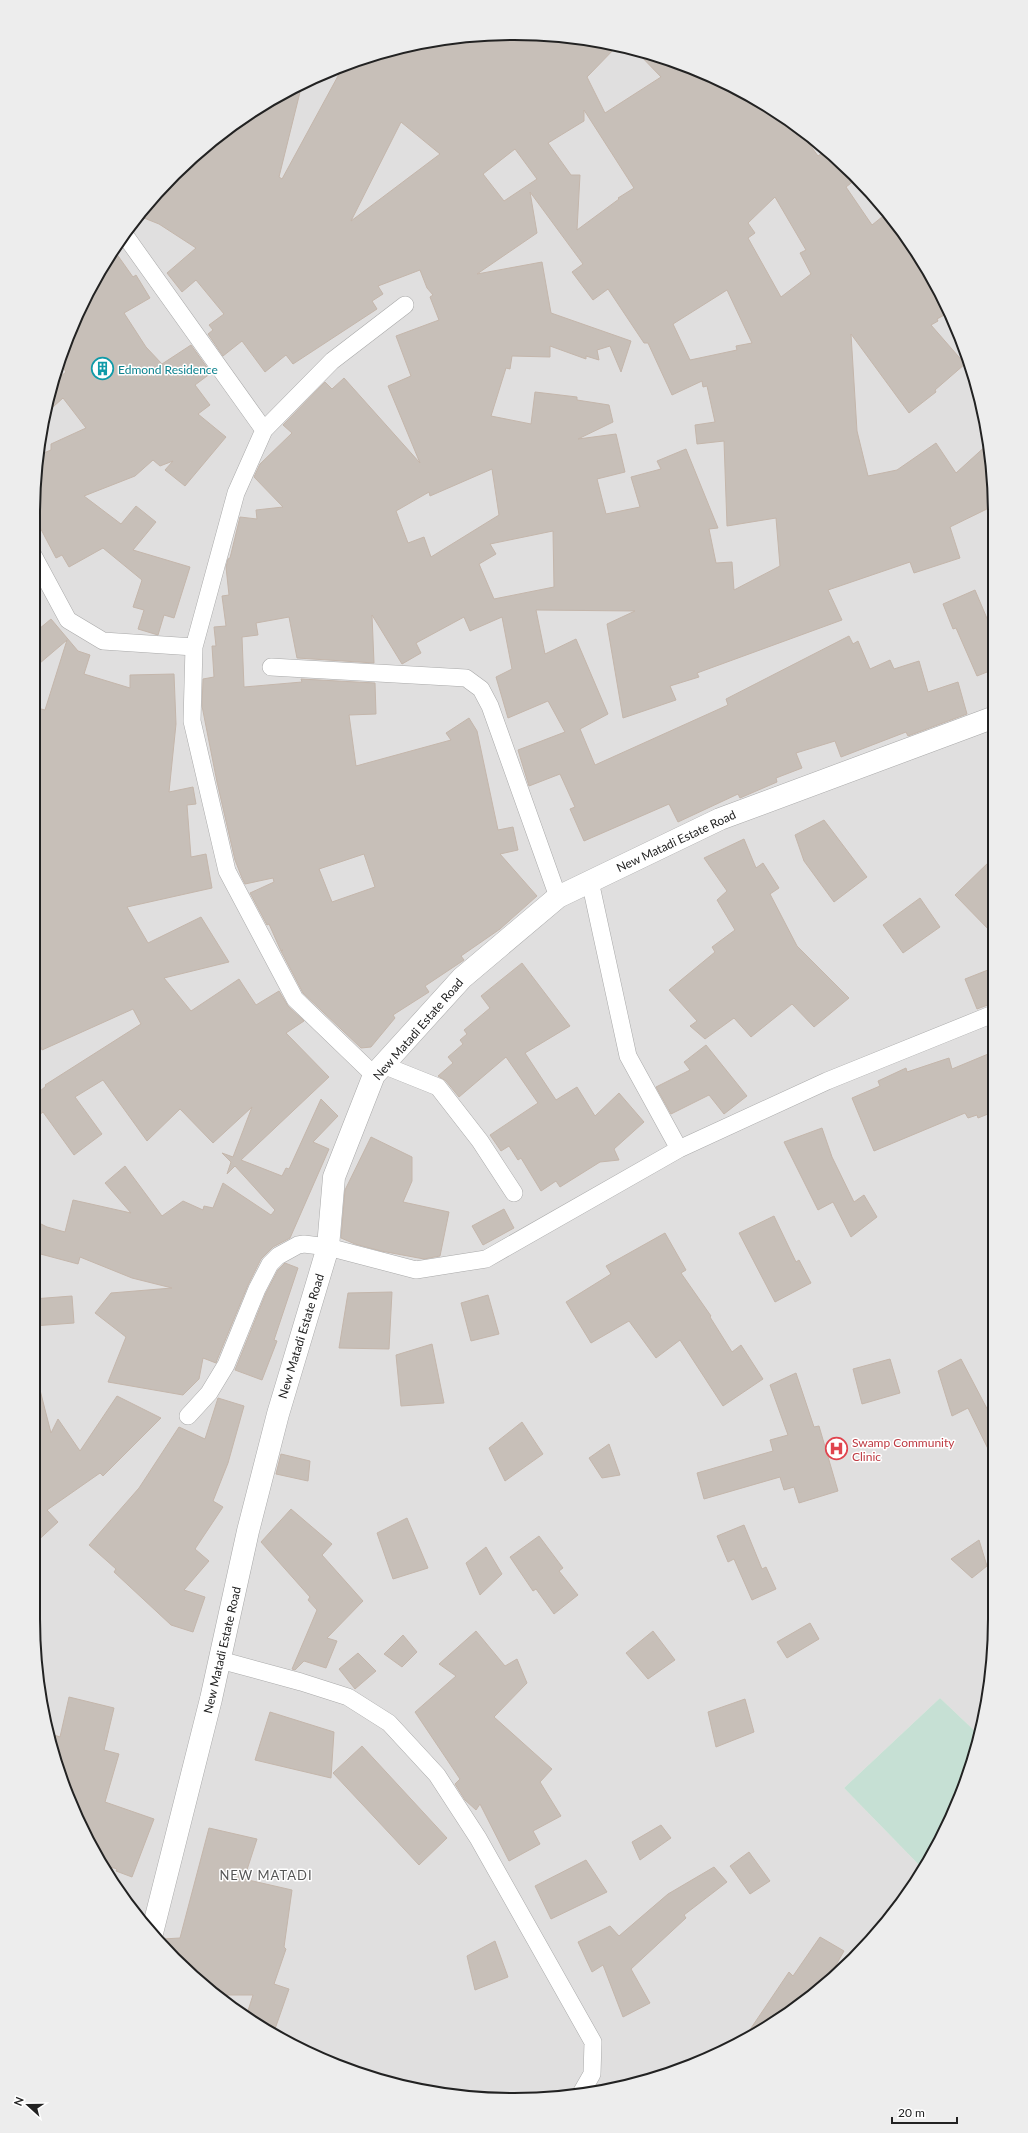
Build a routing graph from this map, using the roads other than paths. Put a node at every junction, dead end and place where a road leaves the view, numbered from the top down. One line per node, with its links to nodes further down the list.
1 (128, 240): 3 (street)
2 (405, 305): 3 (street)
3 (264, 430): 5 (street)
4 (40, 568): 5 (street)
5 (194, 647): 11 (street)
6 (271, 667): 9 (street)
7 (988, 719): 8 (street, New Matadi Estate Road)
8 (590, 881): 9 (street, New Matadi Estate Road); 12 (street)
9 (558, 897): 11 (street, New Matadi Estate Road)
10 (988, 1016): 12 (street)
11 (379, 1070): 13 (street); 14 (street, New Matadi Estate Road)
12 (679, 1149): 14 (street)
13 (514, 1193)
14 (328, 1247): 15 (street); 16 (street, New Matadi Estate Road)
15 (188, 1416)
16 (220, 1660): 17 (street, New Matadi Estate Road); 18 (street)
17 (154, 1927)
18 (584, 2088)

